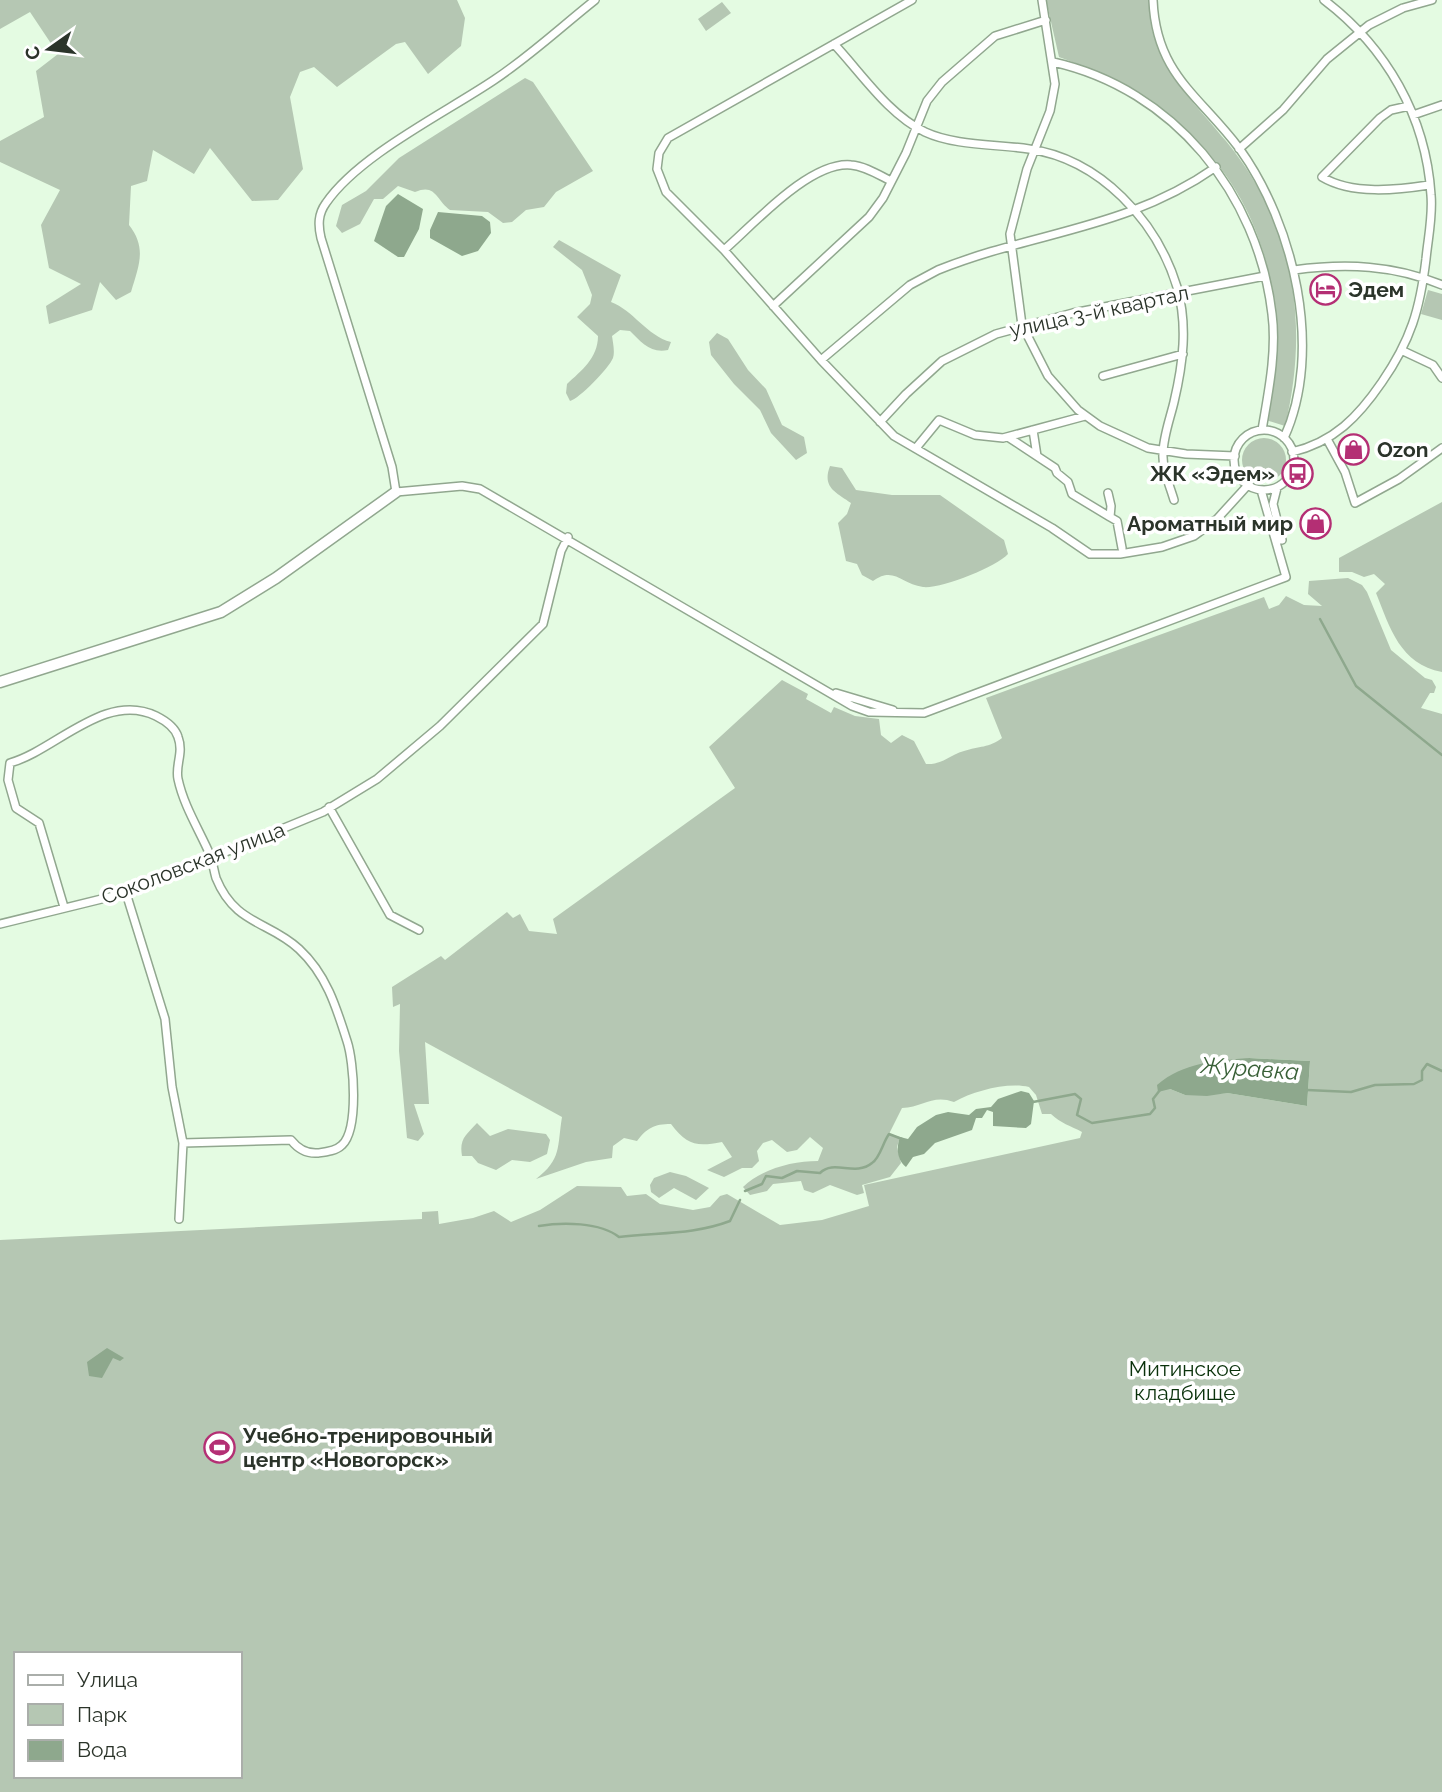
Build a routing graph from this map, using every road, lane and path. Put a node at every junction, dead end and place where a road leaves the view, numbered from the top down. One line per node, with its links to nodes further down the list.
1 (595, 0): 53 (street)
2 (912, 0): 9 (street)
3 (1042, 0): 7 (street)
4 (1153, 0): 16 (street)
5 (1324, 0): 8 (street)
6 (1432, 0): 8 (street)
7 (1045, 20): 10 (street); 14 (street)
8 (1360, 32): 12 (street); 16 (street)
9 (834, 44): 14 (street); 24 (street)
10 (1054, 62): 15 (street); 17 (street)
11 (1442, 105): 13 (street)
12 (1409, 106): 13 (street); 19 (street)
13 (1413, 116): 19 (street)
14 (917, 127): 15 (street); 18 (street)
15 (1033, 149): 22 (street); 23 (street)
16 (1239, 149): 25 (street)
17 (1216, 167): 22 (street); 26 (street)
18 (891, 181): 24 (street); 30 (street)
19 (1429, 185): 20 (street)
20 (1431, 195): 21 (street); 27 (street)
21 (1442, 195)
22 (1136, 212): 23 (street); 29 (street)
23 (1012, 248): 31 (street); 34 (street)
24 (724, 250): 30 (street)
25 (1294, 270): 27 (street); 42 (street)
26 (1265, 276): 29 (street, улица 3-й квартал); 40 (street)
27 (1423, 278): 28 (street); 32 (street)
28 (1442, 285)
29 (1179, 293): 31 (street, улица 3-й квартал); 33 (street)
30 (773, 306): 34 (street)
31 (1022, 325): 37 (street); 38 (street, улица 3-й квартал)
32 (1401, 350): 36 (street); 43 (street)
33 (1183, 354): 35 (street); 46 (street)
34 (821, 360): 38 (street)
35 (1103, 376)
36 (1442, 378)
37 (1085, 416): 39 (street); 46 (street)
38 (880, 422): 44 (street)
39 (1032, 430): 41 (street); 48 (street)
40 (1262, 430): 42 (street); 49 (street)
41 (1008, 437): 44 (street); 48 (street)
42 (1284, 438): 47 (street)
43 (1327, 439): 45 (street); 47 (street)
44 (916, 448): 50 (street)
45 (1442, 448)
46 (1163, 450): 49 (street); 55 (street)
47 (1292, 452): 51 (street)
48 (1037, 456): 56 (street)
49 (1235, 456): 50 (street)
50 (1248, 485): 52 (street)
51 (1279, 485): 52 (street); 59 (street)
52 (1261, 490): 59 (street)
53 (396, 492): 57 (street); 60 (street)
54 (1108, 493): 56 (street)
55 (1174, 500)
56 (1110, 516): 58 (street)
57 (568, 537): 59 (street); 61 (street, Соколовская улица)
58 (1122, 548)
59 (1276, 583)
60 (0, 682)
61 (329, 807): 62 (street, Соколовская улица); 66 (street)
62 (212, 859): 63 (street, Соколовская улица); 64 (street); 67 (street)
63 (125, 893): 64 (street, Соколовская улица); 67 (street)
64 (64, 907): 65 (street, Соколовская улица)
65 (0, 924)
66 (419, 930)
67 (183, 1143): 68 (street)
68 (179, 1219)

